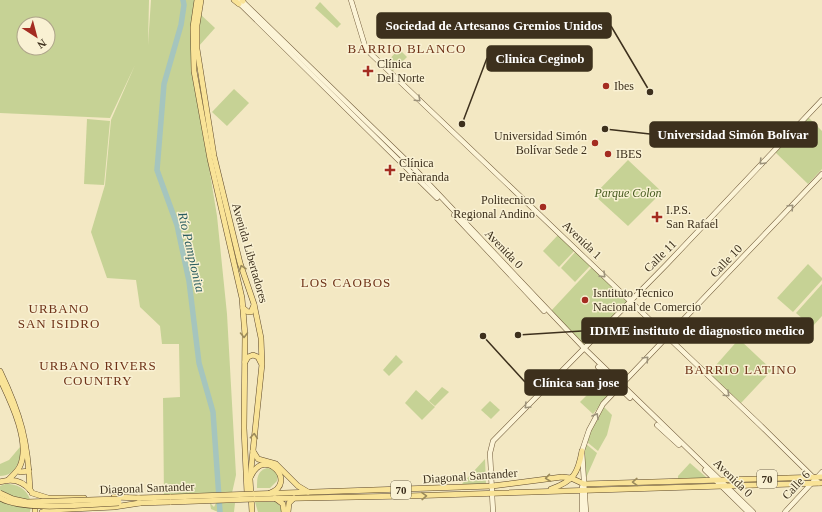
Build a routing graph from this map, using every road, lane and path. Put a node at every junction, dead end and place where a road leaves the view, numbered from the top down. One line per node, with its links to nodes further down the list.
1 (197, 0): 9 (main road, Avenida Libertadores)
2 (201, 0): 8 (main road, Avenida Libertadores, one-way to 2)
3 (351, 0): 7 (street, Avenida 1, one-way to 7)
4 (239, 1): 11 (street, Avenida 0)
5 (822, 100): 7 (street, Calle 11, one-way to 7)
6 (822, 174): 10 (street, Calle 10, one-way to 6)
7 (629, 300): 10 (street, Avenida 1); 11 (street, Calle 11)
8 (254, 304): 9 (main road); 13 (main road, Avenida Libertadores)
9 (243, 307): 12 (main road, Avenida Libertadores, one-way to 12)
10 (667, 336): 16 (street, Calle 10, one-way to 10); 25 (street, Avenida 1, one-way to 25)
11 (583, 349): 16 (street, Avenida 0); 29 (street, Calle 11, one-way to 29)
12 (244, 363): 13 (main road); 43 (main road, Avenida Libertadores)
13 (262, 364): 18 (main road, Avenida Libertadores, one-way to 13)
14 (0, 371): 20 (main road)
15 (0, 379): 19 (main road)
16 (620, 386): 17 (street, Calle 10, one-way to 16); 27 (street, Avenida 0)
17 (582, 450): 22 (main road); 28 (street, Calle 10)
18 (253, 451): 23 (main road, Avenida Libertadores); 34 (main road)
19 (18, 470): 20 (main road); 24 (main road)
20 (29, 472): 31 (main road)
21 (822, 472): 25 (street, Calle 6)
22 (572, 478): 26 (main road, Diagonal Santander / 70, one-way to 26); 28 (main road); 32 (main road)
23 (250, 479): 35 (main road); 43 (main road, Avenida Libertadores)
24 (3, 480): 31 (main road)
25 (817, 480): 27 (main road, Diagonal Santander / 70); 53 (street, Calle 6)
26 (527, 482): 29 (main road, Diagonal Santander / 70); 36 (main road)
27 (721, 483): 28 (main road, Diagonal Santander / 70, one-way to 28); 30 (main road, Diagonal Santander / 70); 51 (street, Avenida 0); 52 (street, Avenida 0)
28 (584, 484): 30 (street, Calle 10)
29 (492, 486): 34 (main road, Diagonal Santander / 70); 36 (street)
30 (584, 490): 32 (main road, Diagonal Santander / 70); 49 (street); 50 (street)
31 (31, 491): 41 (main road); 44 (main road)
32 (544, 491): 36 (main road, Diagonal Santander / 70)
33 (0, 493): 42 (main road, Diagonal Santander / 70, bridge)
34 (311, 493): 35 (main road, Diagonal Santander / 70)
35 (265, 494): 37 (main road, Diagonal Santander / 70)
36 (492, 494): 38 (main road, Diagonal Santander / 70, one-way to 36); 48 (street)
37 (254, 497): 40 (main road, Diagonal Santander / 70); 41 (main road, Diagonal Santander / 70, bridge)
38 (297, 497): 40 (main road, Diagonal Santander / 70); 47 (main road)
39 (0, 498): 42 (main road, Diagonal Santander / 70, bridge)
40 (274, 498): 46 (main road)
41 (140, 500): 42 (main road, Diagonal Santander / 70); 45 (main road)
42 (119, 501)
43 (252, 511)
44 (35, 512)
45 (42, 512)
46 (284, 512)
47 (288, 512)
48 (493, 512)
49 (582, 512)
50 (586, 512)
51 (748, 512)
52 (753, 512)
53 (785, 512)

